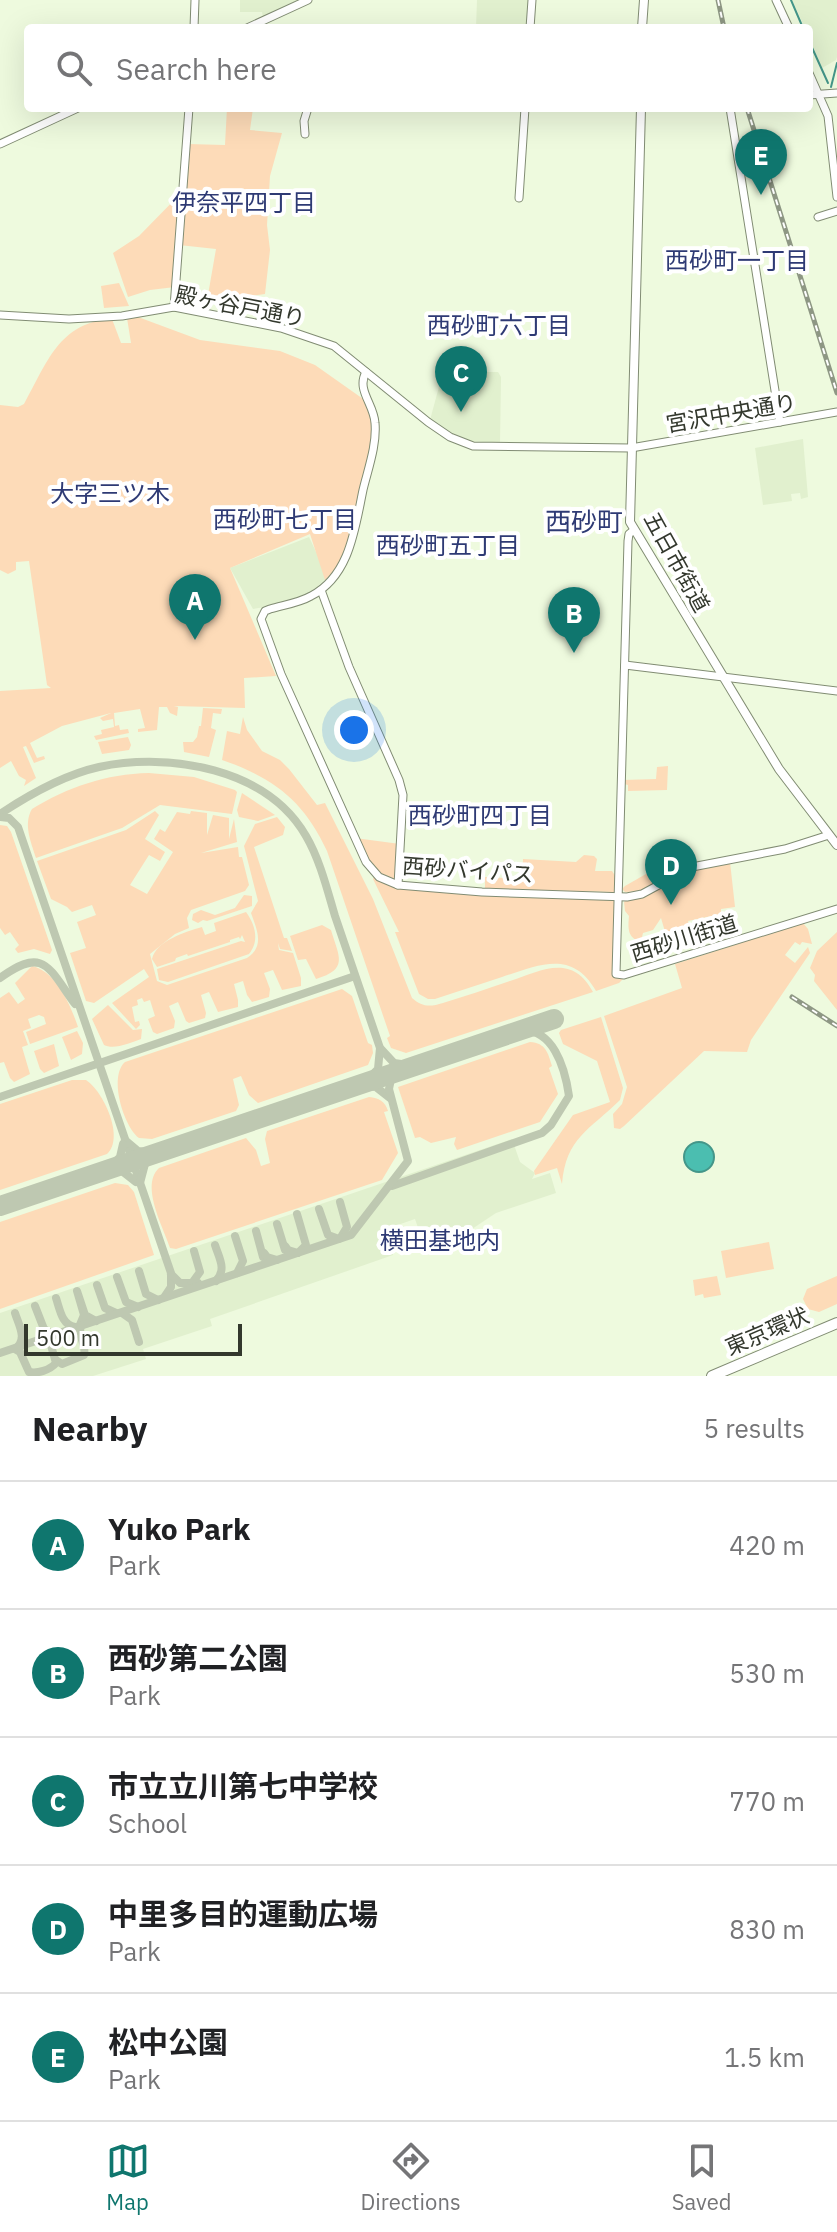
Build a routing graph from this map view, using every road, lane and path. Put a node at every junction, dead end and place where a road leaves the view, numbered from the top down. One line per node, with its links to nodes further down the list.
1 (195, 0): 6 (street)
2 (308, 0): 7 (street)
3 (532, 0): 8 (street)
4 (644, 0): 9 (main road)
5 (776, 0): 10 (street)
6 (194, 24)
7 (256, 24)
8 (530, 24)
9 (642, 24)
10 (787, 24)
11 (813, 79): 13 (street)
12 (837, 93): 13 (street)
13 (822, 94): 14 (street); 23 (street)
14 (813, 95)
15 (69, 112): 22 (street)
16 (189, 112): 27 (street)
17 (307, 112): 21 (street)
18 (525, 112): 24 (street)
19 (641, 112): 32 (main road, 五日市街道)
20 (731, 112): 31 (street)
21 (305, 134)
22 (0, 144)
23 (837, 197)
24 (519, 198)
25 (837, 211): 26 (street)
26 (818, 217)
27 (174, 307): 28 (street, 殿ヶ谷戸通り); 29 (street, 殿ヶ谷戸通り)
28 (0, 315)
29 (366, 372): 32 (street, 殿ヶ谷戸通り); 34 (street, 西砂バイパス)
30 (837, 412): 31 (street, 宮沢中央通り)
31 (780, 422): 32 (street, 宮沢中央通り)
32 (631, 448): 33 (main road, 五日市街道)
33 (634, 530): 35 (street); 36 (main road, 五日市街道)
34 (321, 590): 40 (street); 40 (street, 西砂バイパス)
35 (625, 665): 36 (street); 41 (street)
36 (723, 677): 37 (street); 38 (main road, 五日市街道)
37 (837, 691)
38 (829, 835): 39 (main road, 五日市街道); 41 (street, 西砂バイパス)
39 (837, 845)
40 (398, 885): 41 (street, 西砂バイパス)
41 (618, 896): 42 (street, 西砂川街道)
42 (837, 909)
43 (837, 1325): 44 (highway, 東京環状); 45 (highway, 東京環状)
44 (712, 1376)
45 (722, 1376)

